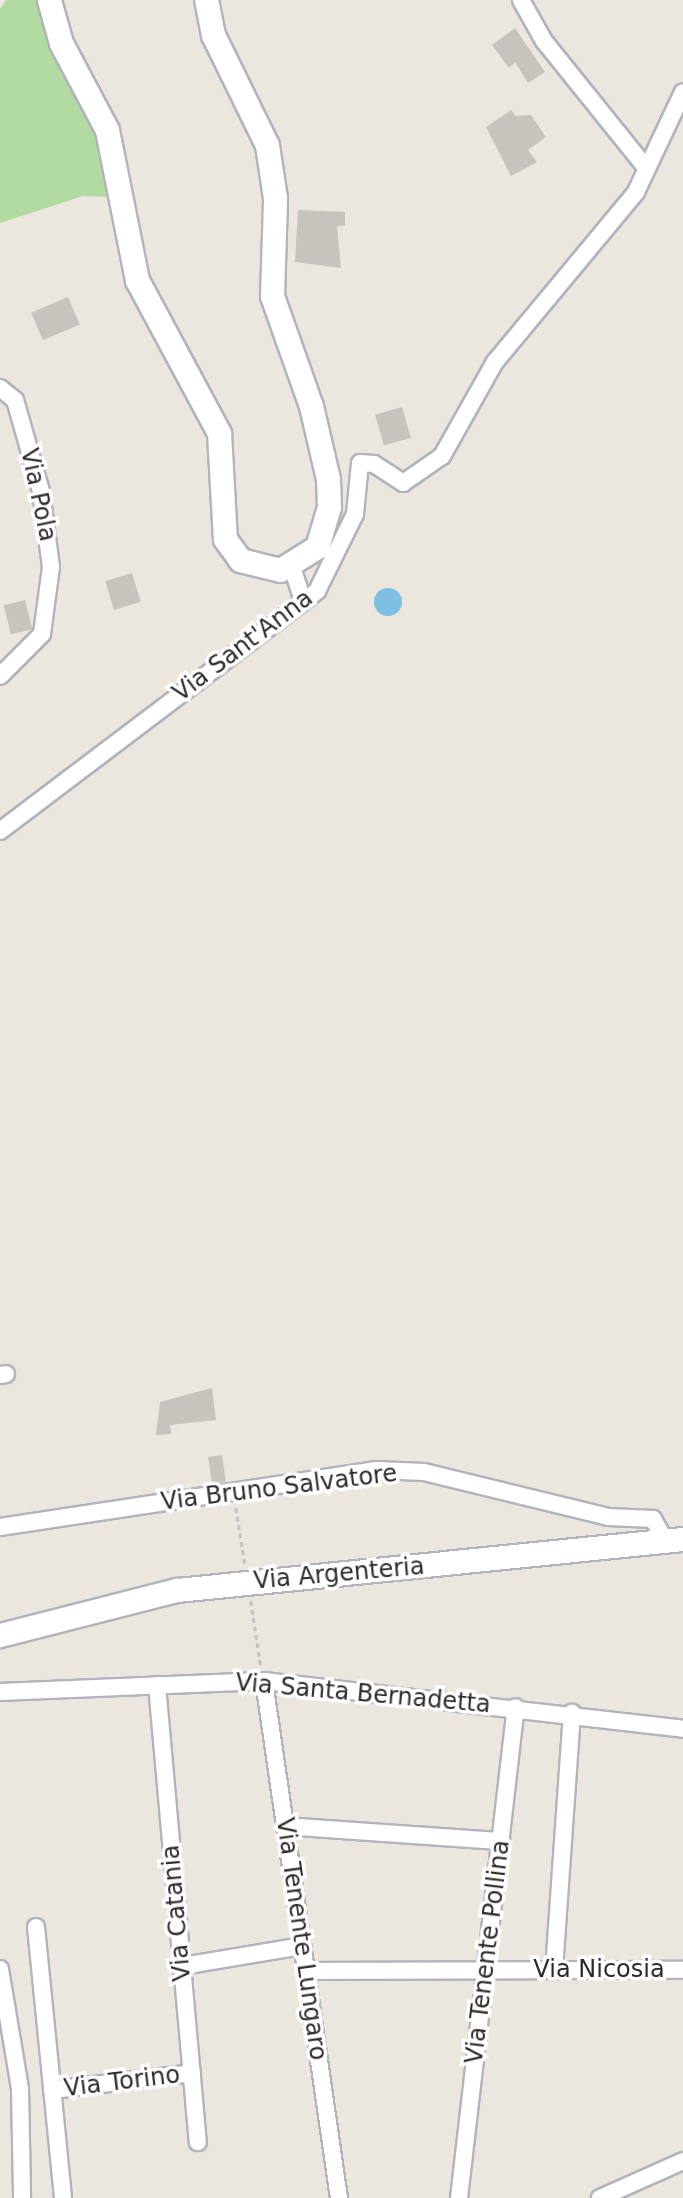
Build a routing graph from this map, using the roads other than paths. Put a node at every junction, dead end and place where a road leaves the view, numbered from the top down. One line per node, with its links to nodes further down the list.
1 (49, 0): 7 (main road)
2 (206, 0): 7 (main road)
3 (521, 0): 5 (street)
4 (683, 92): 5 (street, Via Sant'Anna)
5 (647, 169): 8 (street, Via Sant'Anna)
6 (0, 388): 9 (street, Via Pola)
7 (292, 567): 8 (street)
8 (303, 600): 10 (street, Via Sant'Anna)
9 (0, 676)
10 (0, 831)
11 (0, 1527): 12 (street, Via Bruno Salvatore)
12 (674, 1541): 13 (main road, Via Argenteria)
13 (0, 1635)
14 (264, 1681): 15 (street, Via Santa Bernadetta); 17 (street, Via Santa Bernadetta); 20 (street, Via Tenente Lungaro)
15 (157, 1685): 16 (street, Via Santa Bernadetta); 24 (street, Via Catania)
16 (0, 1692)
17 (516, 1707): 18 (street, Via Santa Bernadetta); 21 (street, Via Tenente Pollina)
18 (572, 1713): 19 (street, Via Santa Bernadetta); 28 (street)
19 (683, 1729)
20 (285, 1826): 21 (street); 23 (street, Via Tenente Lungaro)
21 (501, 1840): 27 (street, Via Tenente Pollina)
22 (36, 1927): 31 (street)
23 (302, 1946): 24 (street); 26 (street, Via Tenente Lungaro)
24 (182, 1966): 30 (street, Via Catania)
25 (0, 1969): 34 (street)
26 (306, 1970): 27 (street, Via Nicosia); 36 (street, Via Tenente Lungaro)
27 (487, 1970): 28 (street, Via Nicosia); 37 (street, Via Tenente Pollina)
28 (554, 1970): 29 (street, Via Nicosia)
29 (683, 1970)
30 (192, 2073): 31 (street, Via Torino); 32 (street, Via Catania)
31 (52, 2090): 35 (street)
32 (198, 2142)
33 (683, 2161): 38 (street)
34 (22, 2198)
35 (62, 2198)
36 (339, 2198)
37 (459, 2198)
38 (600, 2198)

